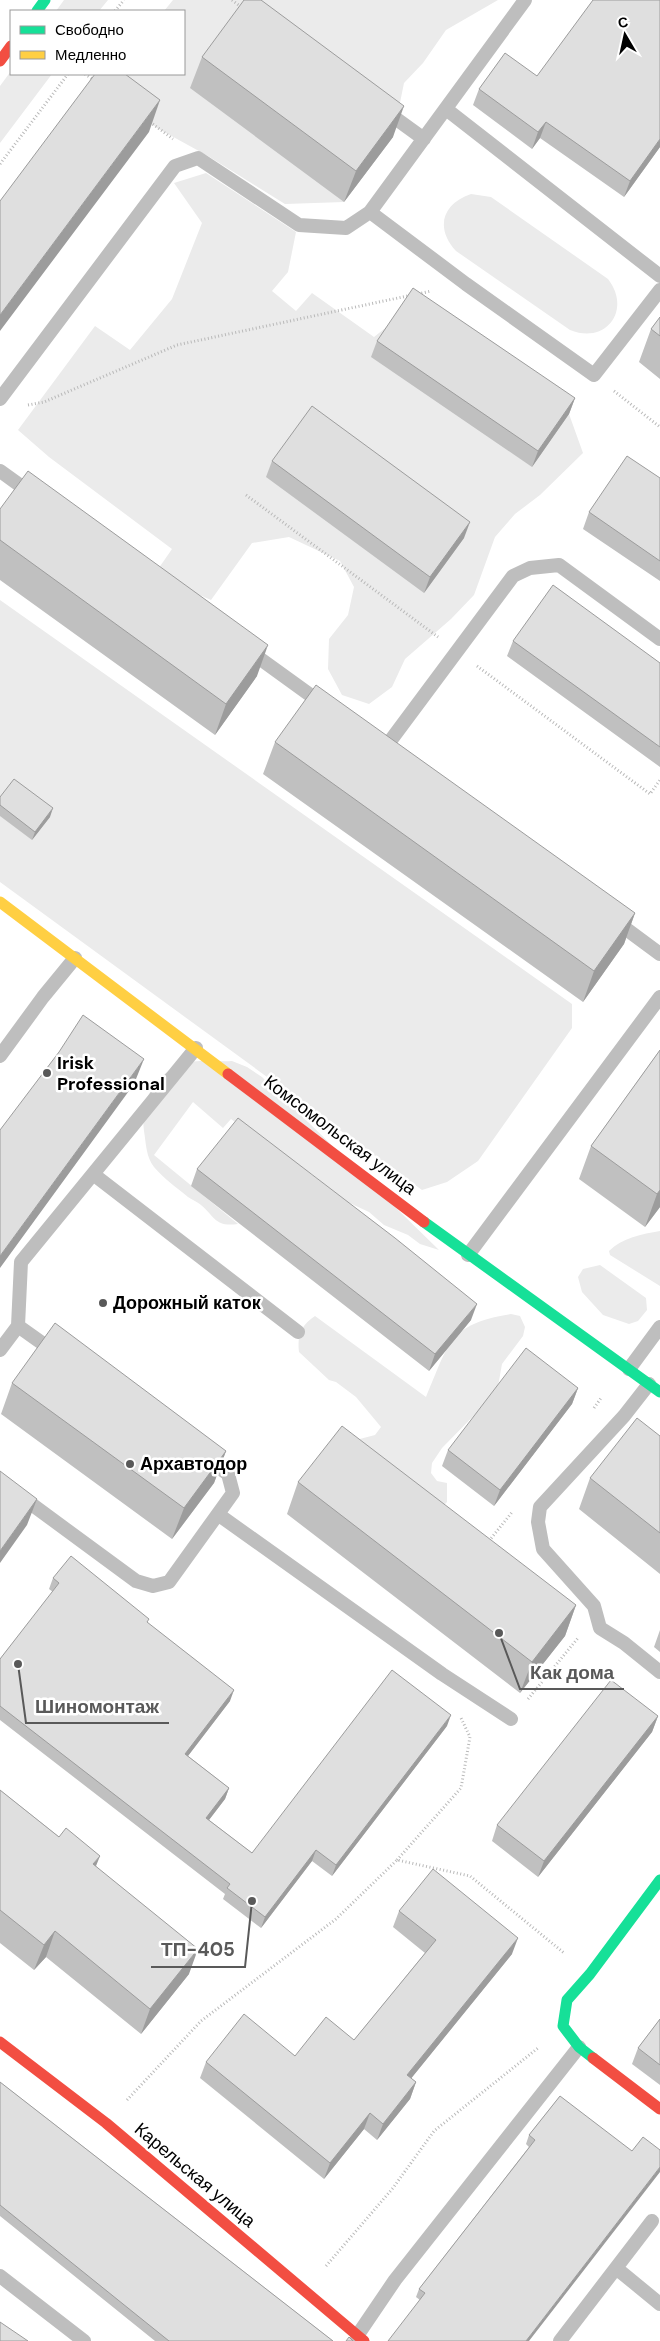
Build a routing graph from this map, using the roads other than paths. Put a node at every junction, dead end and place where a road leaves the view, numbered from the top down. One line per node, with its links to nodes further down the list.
1 (525, 0): 5 (lane)
2 (10, 47): 3 (street)
3 (0, 61)
4 (369, 99): 6 (lane)
5 (446, 109): 6 (lane); 8 (lane)
6 (424, 139): 7 (lane)
7 (370, 212): 9 (lane); 10 (lane)
8 (660, 276)
9 (660, 290)
10 (0, 400)
11 (0, 471): 12 (lane)
12 (40, 500)
13 (660, 639): 16 (lane)
14 (241, 644): 15 (lane)
15 (337, 714)
16 (385, 748)
17 (0, 902): 20 (street, Комсомольская улица)
18 (606, 914): 19 (lane)
19 (660, 954)
20 (75, 958): 22 (street, Комсомольская улица); 23 (lane)
21 (660, 997): 25 (lane)
22 (196, 1048): 24 (lane); 25 (street, Комсомольская улица)
23 (0, 1056)
24 (93, 1174): 26 (lane); 28 (lane)
25 (468, 1255): 31 (street, Комсомольская улица)
26 (18, 1326): 29 (lane); 30 (lane)
27 (660, 1327): 31 (lane)
28 (298, 1332)
29 (0, 1350)
30 (66, 1360)
31 (629, 1369): 32 (street, Комсомольская улица)
32 (654, 1388): 36 (lane)
33 (195, 1451): 35 (lane)
34 (0, 1481): 35 (lane)
35 (219, 1515): 37 (lane)
36 (660, 1672)
37 (511, 1719)
38 (660, 1880): 40 (street)
39 (0, 2042): 46 (street, Карельская улица)
40 (579, 2047): 41 (street); 46 (lane)
41 (660, 2109)
42 (652, 2220): 43 (lane)
43 (616, 2268): 45 (lane); 48 (lane)
44 (0, 2276): 47 (lane)
45 (660, 2304)
46 (360, 2338)
47 (84, 2341)
48 (560, 2341)

